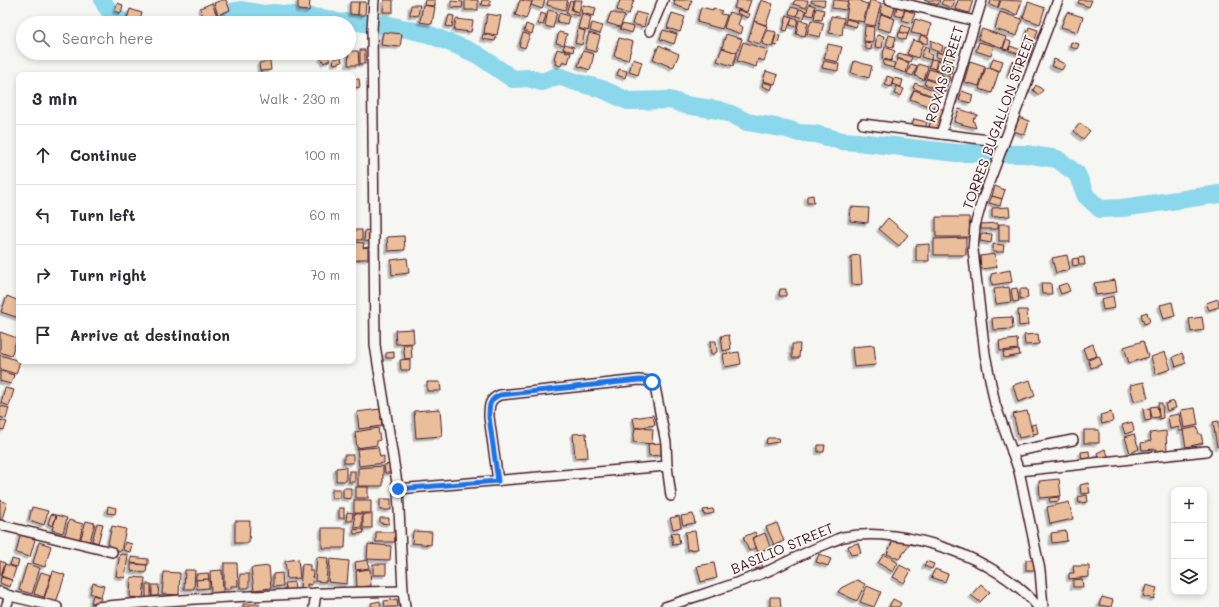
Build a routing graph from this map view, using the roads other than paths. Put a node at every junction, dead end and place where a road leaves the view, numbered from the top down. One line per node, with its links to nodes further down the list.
1 (374, 0): 17 (street)
2 (663, 0): 7 (street)
3 (890, 0): 6 (street)
4 (982, 0): 6 (street, ROXAS STREET)
5 (1058, 0): 10 (street, TORRES BUGALLON STREET)
6 (975, 21): 9 (street, ROXAS STREET)
7 (650, 31)
8 (863, 124): 9 (street)
9 (941, 134): 10 (street)
10 (1004, 144): 13 (street, TORRES BUGALLON STREET)
11 (1073, 440): 13 (street)
12 (1206, 451): 15 (street)
13 (1012, 452): 15 (street, TORRES BUGALLON STREET)
14 (667, 466): 16 (street); 16 (street); 18 (street)
15 (1019, 471): 32 (street, TORRES BUGALLON STREET)
16 (498, 481): 17 (street)
17 (398, 489): 21 (street)
18 (671, 496)
19 (0, 525): 20 (street)
20 (112, 552)
21 (403, 591): 23 (street); 29 (street)
22 (0, 592): 24 (street)
23 (316, 593): 27 (street); 28 (street)
24 (10, 596): 25 (street); 26 (street)
25 (6, 607)
26 (57, 607)
27 (97, 607)
28 (314, 607)
29 (405, 607)
30 (665, 607): 31 (street, BASILIO STREET)
31 (1038, 607)
32 (1043, 607)

